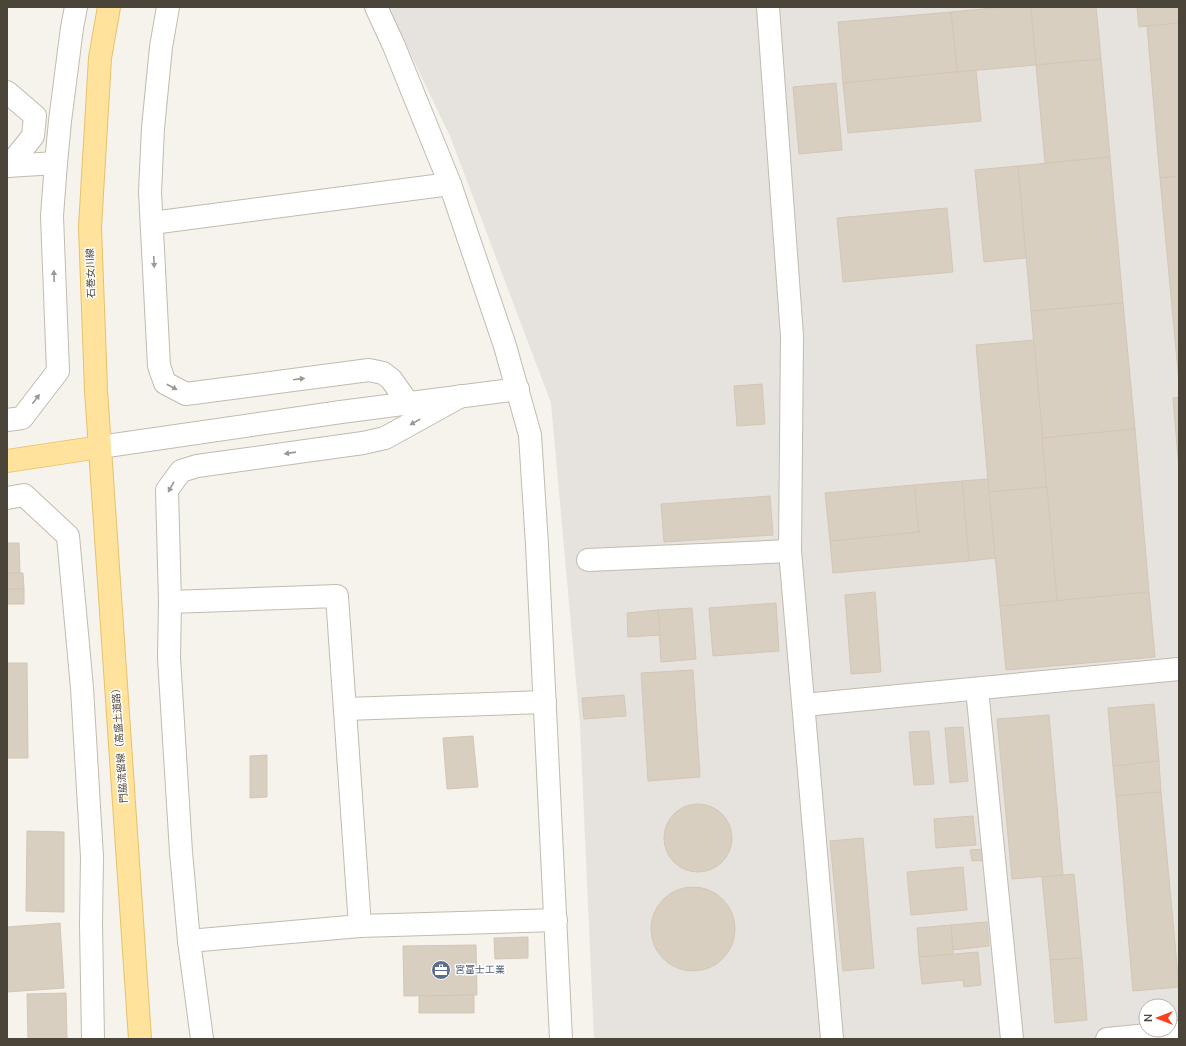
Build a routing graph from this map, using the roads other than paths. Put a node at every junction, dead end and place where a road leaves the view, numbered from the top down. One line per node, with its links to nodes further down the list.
1 (76, 7): 7 (street)
2 (109, 7): 15 (main road, 石巻女川線)
3 (168, 7): 10 (street)
4 (376, 7): 9 (street)
5 (768, 7): 18 (street)
6 (7, 92): 8 (street)
7 (56, 163): 8 (street); 14 (street, one-way to 7)
8 (8, 166)
9 (450, 184): 10 (street); 11 (street)
10 (152, 223): 13 (street, one-way to 13)
11 (518, 389): 12 (street); 23 (street)
12 (461, 396): 13 (street); 20 (street, one-way to 20)
13 (408, 403): 15 (street)
14 (7, 420)
15 (100, 447): 16 (main road); 31 (main road, 門脇流留線（高盛土道路）)
16 (7, 461)
17 (7, 498): 30 (street)
18 (790, 551): 19 (street); 24 (street)
19 (588, 560)
20 (170, 602): 25 (street); 28 (street)
21 (1179, 669): 22 (street)
22 (977, 689): 24 (street); 35 (street)
23 (545, 702): 25 (street); 26 (street)
24 (804, 705): 34 (street)
25 (346, 709): 27 (street)
26 (556, 920): 27 (street); 33 (street)
27 (360, 926): 28 (street)
28 (189, 941): 32 (street)
29 (1179, 1032): 36 (street)
30 (93, 1039)
31 (140, 1039)
32 (202, 1039)
33 (562, 1039)
34 (832, 1039)
35 (1012, 1039)
36 (1113, 1039)

